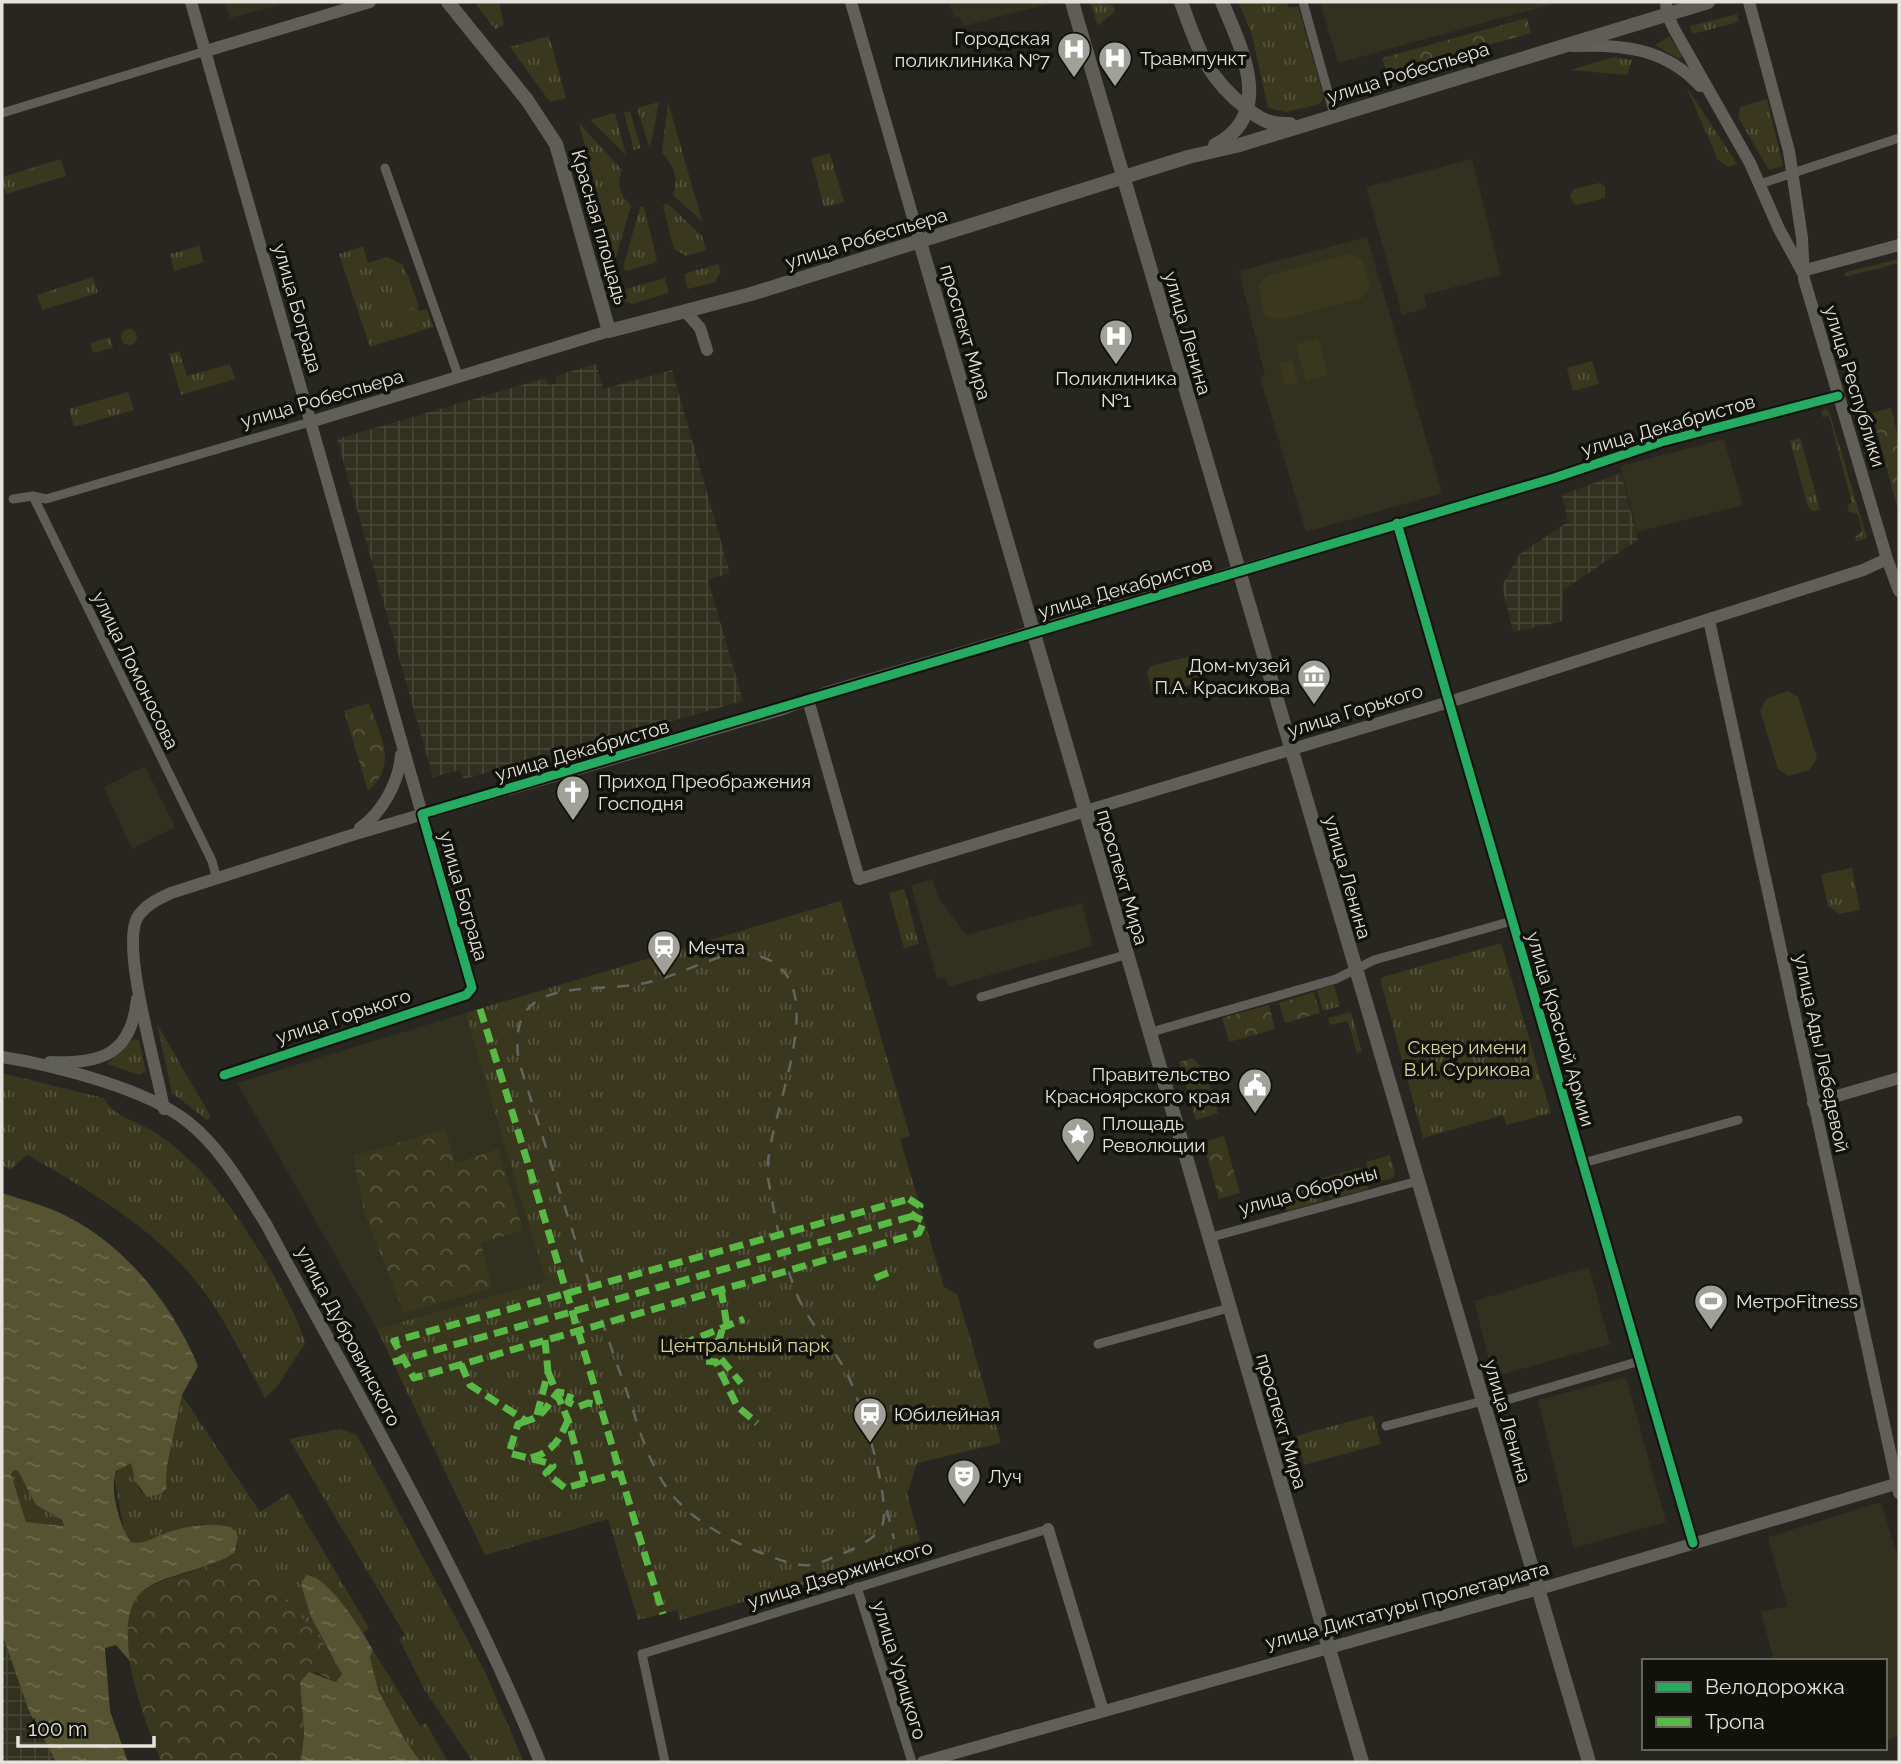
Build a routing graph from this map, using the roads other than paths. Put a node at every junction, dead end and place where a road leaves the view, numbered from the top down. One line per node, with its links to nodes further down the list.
1 (191, 2): 13 (main road, улица Бограда)
2 (370, 2): 13 (main road)
3 (448, 2): 29 (main road, Красная площадь)
4 (851, 2): 25 (main road, проспект Мира)
5 (1072, 2): 23 (main road, улица Ленина)
6 (1181, 2): 15 (main road)
7 (1222, 2): 15 (main road)
8 (1303, 2): 17 (street)
9 (1708, 2): 11 (main road, улица Робеспьера)
10 (1749, 2): 22 (main road, улица Республики)
11 (1667, 8): 12 (main road, улица Робеспьера); 14 (main road, улица Республики)
12 (1556, 47): 14 (main road); 17 (main road, улица Робеспьера)
13 (206, 51): 16 (street); 33 (main road, улица Бограда)
14 (1713, 99): 24 (main road, улица Республики)
15 (1248, 109): 18 (main road); 20 (main road)
16 (2, 113)
17 (1334, 114): 18 (main road, улица Робеспьера)
18 (1303, 124): 20 (main road, улица Робеспьера)
19 (1899, 138): 22 (street)
20 (1188, 157): 23 (main road, улица Робеспьера)
21 (385, 168): 31 (street)
22 (1792, 174): 24 (street); 27 (main road, улица Республики)
23 (1123, 179): 25 (main road, улица Робеспьера); 38 (main road, улица Ленина)
24 (1759, 184): 27 (main road, улица Республики)
25 (920, 242): 28 (main road, улица Робеспьера); 41 (main road, проспект Мира)
26 (1899, 245): 27 (main road)
27 (1802, 271): 32 (main road, улица Республики)
28 (686, 312): 29 (main road, улица Робеспьера); 30 (main road)
29 (609, 331): 31 (main road, улица Робеспьера)
30 (707, 350)
31 (459, 378): 33 (main road, улица Робеспьера)
32 (1838, 396): 36 (main road, улица Декабристов); 37 (main road, улица Республики)
33 (310, 422): 34 (street, улица Робеспьера); 44 (main road, улица Бограда)
34 (33, 496): 35 (street); 49 (street, улица Ломоносова)
35 (13, 499)
36 (1397, 523): 38 (main road, улица Декабристов); 43 (street, улица Красной Армии)
37 (1893, 557): 39 (main road, улица Республики); 40 (main road, улица Горького)
38 (1239, 572): 41 (main road, улица Декабристов); 45 (main road, улица Ленина)
39 (1899, 591)
40 (1709, 620): 43 (main road, улица Горького); 61 (main road, улица Ады Лебедевой)
41 (1032, 632): 42 (main road, улица Декабристов); 46 (main road, проспект Мира)
42 (808, 700): 46 (main road, улица Горького); 47 (main road, улица Декабристов)
43 (1449, 702): 45 (main road, улица Горького); 50 (street, улица Красной Армии)
44 (401, 746): 47 (main road, улица Бограда); 48 (main road)
45 (1290, 749): 46 (main road, улица Горького); 52 (main road, улица Ленина)
46 (1084, 811): 51 (main road, проспект Мира)
47 (422, 814): 48 (main road, улица Декабристов); 53 (street, улица Бограда)
48 (352, 835): 49 (main road, улица Декабристов)
49 (216, 876): 54 (main road, улица Декабристов)
50 (1512, 922): 52 (street); 64 (street, улица Красной Армии)
51 (1125, 955): 55 (street); 56 (main road, проспект Мира)
52 (1356, 970): 56 (street); 65 (main road, улица Ленина)
53 (472, 988): 59 (street, улица Горького)
54 (139, 989): 58 (main road); 62 (main road, улица Декабристов)
55 (981, 997)
56 (1148, 1033): 66 (main road, проспект Мира)
57 (2, 1057): 58 (main road, улица Дубровинского)
58 (28, 1062): 62 (main road, улица Дубровинского)
59 (224, 1075)
60 (1899, 1079): 61 (main road)
61 (1813, 1103): 72 (main road, улица Ады Лебедевой)
62 (163, 1109): 79 (main road, улица Дубровинского)
63 (1738, 1120): 64 (street)
64 (1583, 1163): 69 (street, улица Красной Армии)
65 (1418, 1181): 66 (street, улица Обороны); 70 (main road, улица Ленина)
66 (1208, 1238): 67 (main road, проспект Мира)
67 (1229, 1308): 68 (street); 77 (main road, проспект Мира)
68 (1098, 1344)
69 (1640, 1360): 70 (street); 74 (street, улица Красной Армии)
70 (1483, 1401): 71 (street); 76 (main road, улица Ленина)
71 (1386, 1426)
72 (1898, 1486): 74 (main road, улица Диктатуры Пролетариата)
73 (1048, 1529): 75 (street, улица Дзержинского); 78 (main road)
74 (1693, 1543): 76 (main road, улица Диктатуры Пролетариата)
75 (857, 1587): 80 (street, улица Дзержинского); 81 (street, улица Урицкого)
76 (1537, 1587): 77 (main road, улица Диктатуры Пролетариата); 84 (main road, улица Ленина)
77 (1328, 1647): 78 (main road, улица Диктатуры Пролетариата); 83 (main road, проспект Мира)
78 (1102, 1711): 82 (main road, улица Диктатуры Пролетариата)
79 (540, 1762)
80 (665, 1762)
81 (912, 1762)
82 (923, 1762)
83 (1362, 1762)
84 (1589, 1762)

